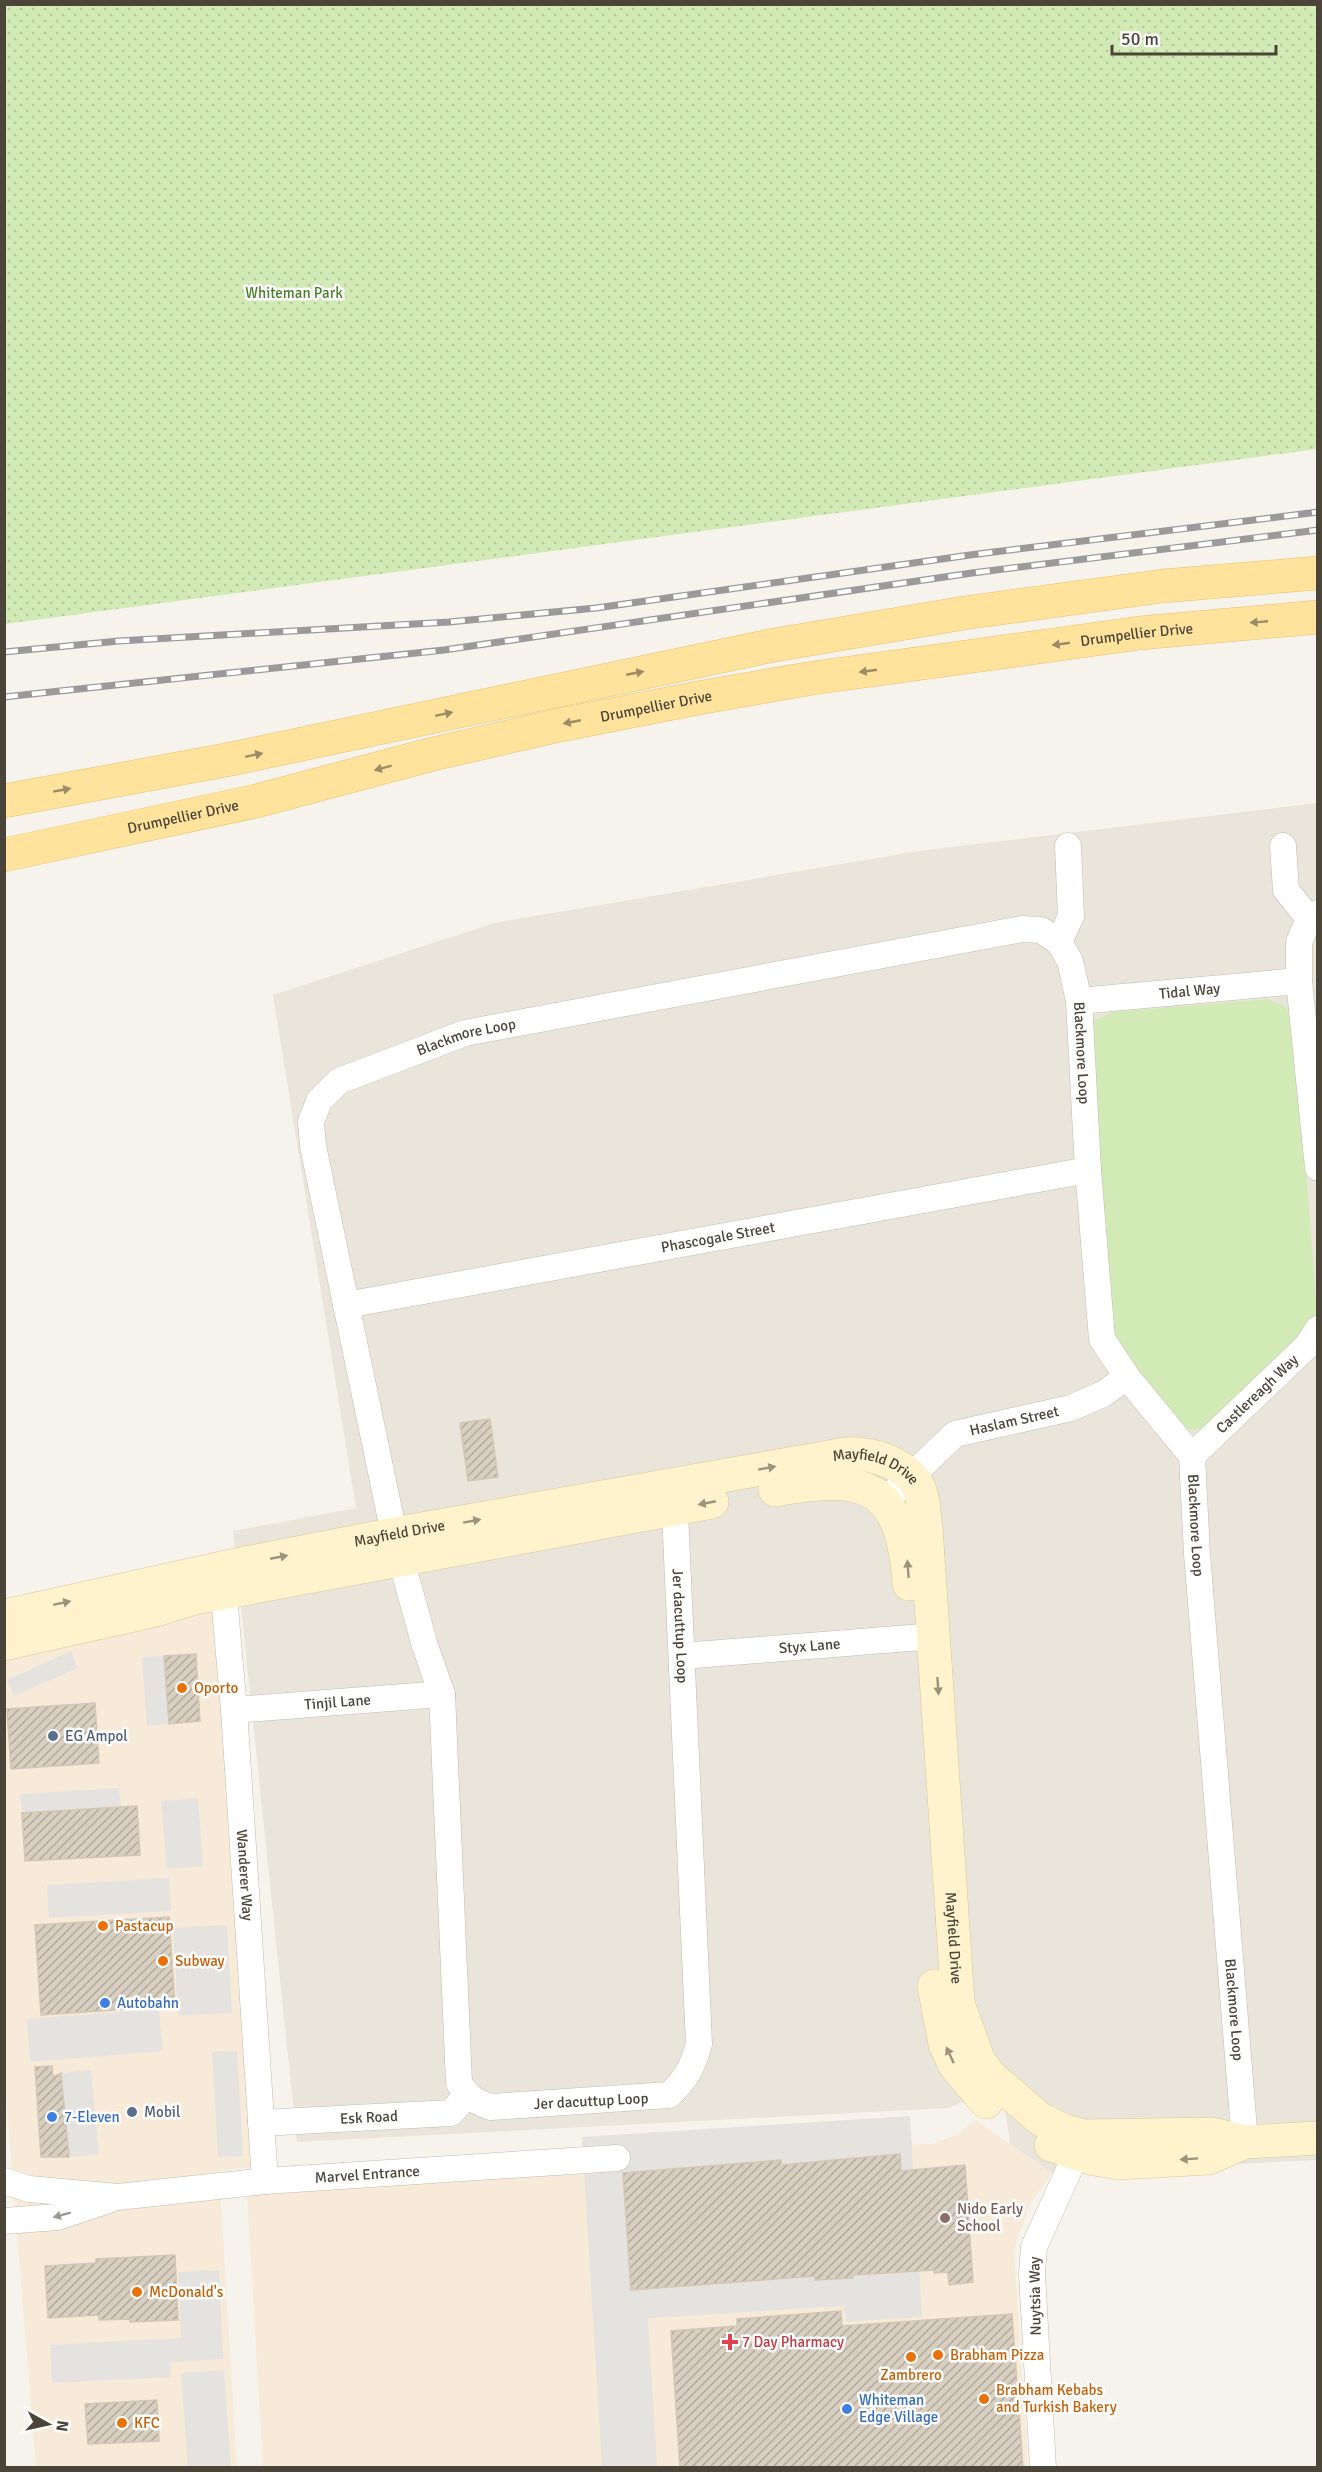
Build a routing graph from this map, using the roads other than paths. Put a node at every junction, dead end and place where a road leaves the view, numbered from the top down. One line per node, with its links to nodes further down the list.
1 (1317, 573): 3 (main road, one-way to 1)
2 (1317, 617): 6 (main road, Drumpellier Drive, one-way to 6)
3 (4, 801)
4 (1068, 846): 8 (street)
5 (1283, 846): 7 (street)
6 (4, 855)
7 (1313, 916): 9 (street)
8 (1059, 942): 10 (street, Blackmore Loop); 14 (street, Blackmore Loop)
9 (1299, 981): 10 (street, Tidal Way); 11 (street)
10 (1079, 1001): 13 (street, Blackmore Loop)
11 (1316, 1120): 12 (street)
12 (1317, 1168)
13 (1088, 1170): 14 (street, Phascogale Street); 16 (street, Blackmore Loop)
14 (346, 1305): 21 (street, Blackmore Loop)
15 (1317, 1329): 17 (street, Castlereagh Way)
16 (1127, 1377): 17 (street, Blackmore Loop); 18 (street, Haslam Street)
17 (1192, 1456): 32 (street, Blackmore Loop)
18 (909, 1477): 19 (street, Mayfield Drive, one-way to 18); 20 (street, Haslam Street); 24 (street, Mayfield Drive)
19 (674, 1497): 20 (street, Mayfield Drive, one-way to 19); 21 (street, Mayfield Drive); 26 (street, Jer dacuttup Loop)
20 (884, 1503): 24 (street, Mayfield Drive, one-way to 20)
21 (397, 1547): 22 (street, Mayfield Drive); 27 (street)
22 (222, 1580): 23 (street, Mayfield Drive, one-way to 22); 25 (street, Mayfield Drive); 28 (street, Wanderer Way)
23 (4, 1616)
24 (924, 1637): 26 (street, Styx Lane); 33 (street, Mayfield Drive)
25 (4, 1644)
26 (682, 1656): 29 (street, Jer dacuttup Loop)
27 (442, 1694): 28 (street, Tinjil Lane); 29 (street)
28 (234, 1710): 30 (street, Wanderer Way)
29 (467, 2095): 30 (street, Esk Road)
30 (261, 2123): 36 (street, Wanderer Way)
31 (1317, 2138): 32 (street, Mayfield Drive)
32 (1245, 2142): 33 (street, Mayfield Drive)
33 (1080, 2145): 40 (street, Nuytsia Way)
34 (617, 2158): 36 (street, Marvel Entrance)
35 (4, 2181): 37 (street, Marvel Entrance)
36 (265, 2181): 38 (street, Marvel Entrance)
37 (17, 2189): 38 (street, Marvel Entrance)
38 (117, 2197): 39 (street, Marvel Entrance, one-way to 39)
39 (4, 2222)
40 (1043, 2468)

